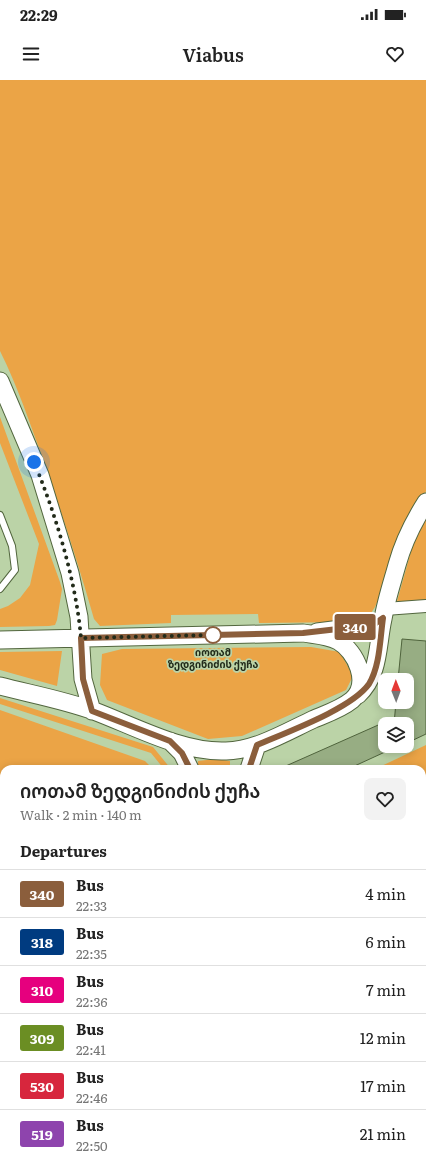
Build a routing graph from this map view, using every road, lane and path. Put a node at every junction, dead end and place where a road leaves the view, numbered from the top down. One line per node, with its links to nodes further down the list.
1 (0, 381): 8 (main road)
2 (426, 502): 6 (main road)
3 (0, 515): 4 (lane)
4 (0, 589)
5 (426, 606): 6 (street)
6 (384, 613): 7 (main road); 11 (main road)
7 (303, 633): 8 (main road); 11 (main road)
8 (81, 638): 9 (main road); 12 (main road)
9 (0, 640)
10 (0, 686): 12 (main road)
11 (353, 700): 14 (main road)
12 (92, 711): 13 (main road)
13 (170, 741): 14 (main road); 15 (main road)
14 (257, 745): 16 (main road)
15 (188, 765)
16 (250, 765)

